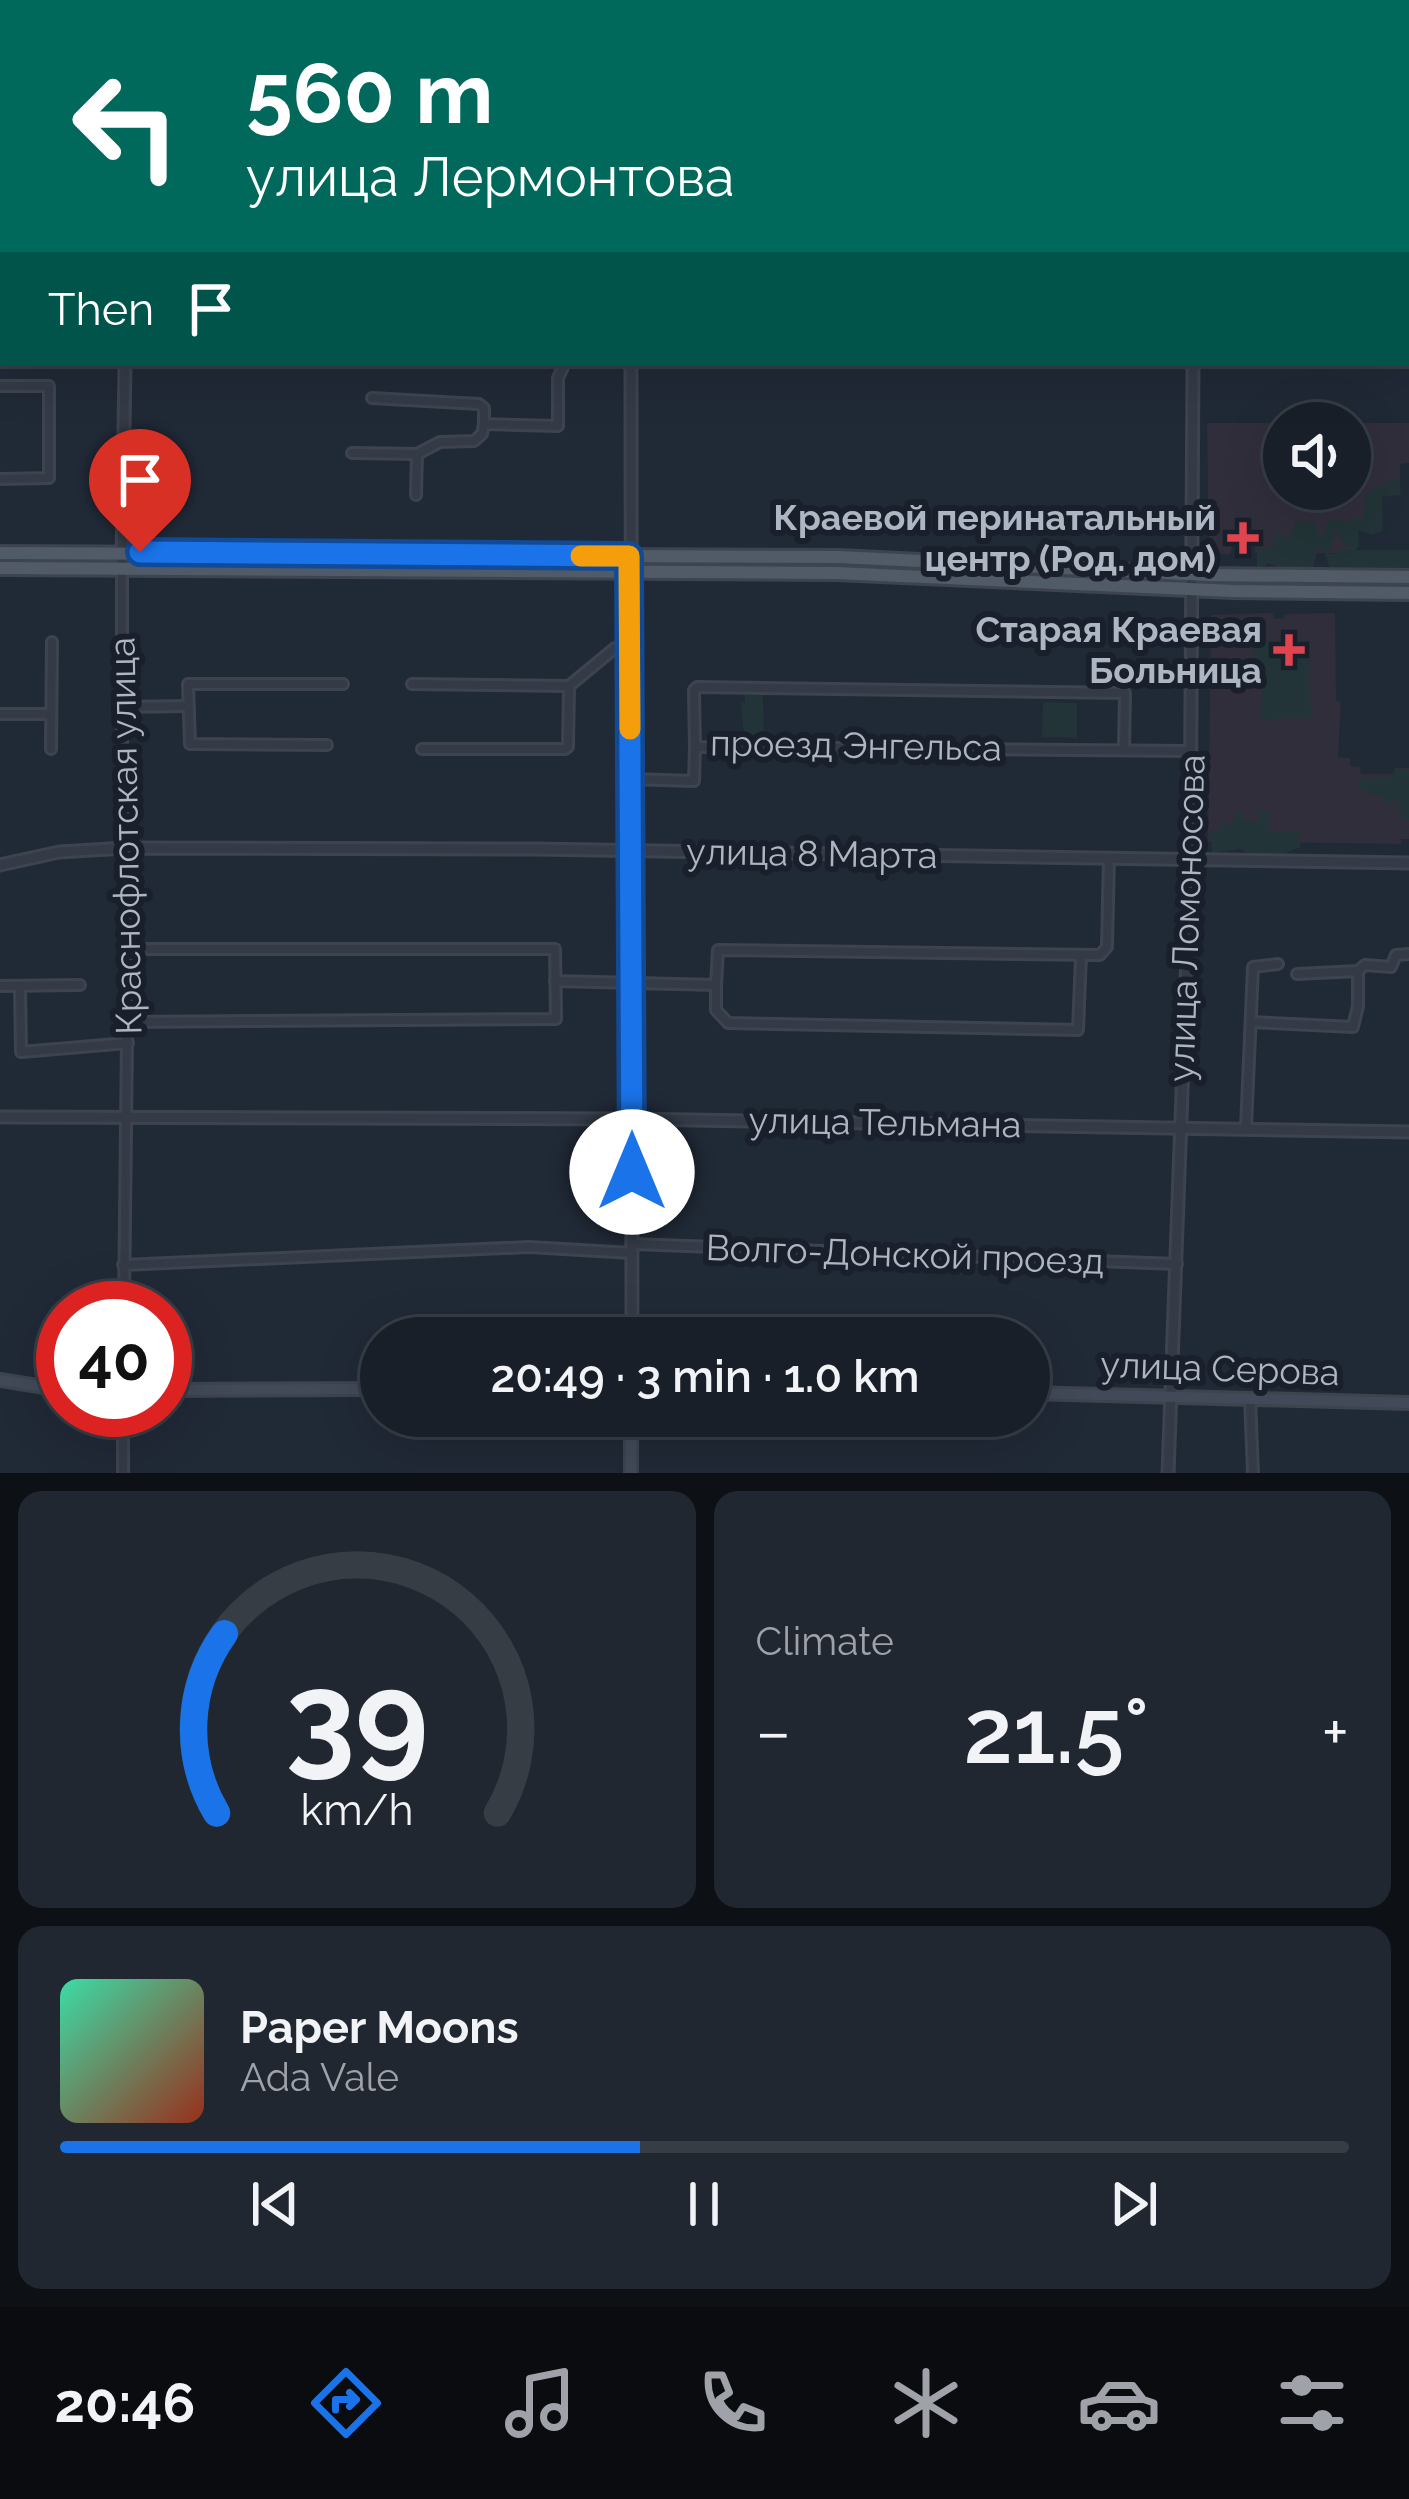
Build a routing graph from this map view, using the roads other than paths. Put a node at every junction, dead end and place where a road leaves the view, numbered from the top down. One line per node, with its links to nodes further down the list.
1 (124, 366): 14 (street, Краснофлотская улица)
2 (564, 366): 7 (street)
3 (631, 366): 13 (street)
4 (1193, 366): 18 (street, улица Ломоносова)
5 (0, 386): 10 (street)
6 (372, 398): 7 (street)
7 (484, 424): 9 (street)
8 (352, 453): 9 (street)
9 (417, 454): 11 (street)
10 (0, 479)
11 (416, 495)
12 (0, 553): 14 (main road)
13 (629, 556): 14 (main road); 16 (street); 18 (main road)
14 (122, 559): 15 (main road); 16 (main road); 25 (street, Краснофлотская улица)
15 (0, 568)
16 (629, 571): 18 (main road); 21 (street)
17 (1409, 577): 18 (main road)
18 (1194, 582): 19 (main road); 34 (street, улица Ломоносова)
19 (1409, 593)
20 (52, 641): 28 (street)
21 (630, 648): 24 (street); 35 (street)
22 (343, 684): 26 (street)
23 (412, 684): 24 (street)
24 (569, 686): 32 (street)
25 (121, 706): 26 (street); 36 (street, Краснофлотская улица)
26 (188, 706): 29 (street)
27 (0, 714): 28 (street)
28 (51, 714): 31 (street)
29 (326, 745)
30 (695, 746): 33 (street, проезд Энгельса); 33 (street, проезд Энгельса); 35 (street)
31 (51, 748)
32 (422, 748)
33 (1124, 750): 34 (street, проезд Энгельса)
34 (1191, 751): 39 (street, улица Ломоносова)
35 (631, 779): 37 (street)
36 (126, 848): 37 (street, улица 8 Марта); 41 (street, улица 8 Марта); 42 (street, Краснофлотская улица)
37 (631, 850): 38 (street, улица 8 Марта); 49 (street)
38 (1109, 858): 39 (street, улица 8 Марта); 44 (street)
39 (1190, 859): 40 (street, улица 8 Марта); 60 (street, улица Ломоносова)
40 (1409, 863)
41 (0, 865)
42 (128, 950): 48 (street); 54 (street, Краснофлотская улица)
43 (1409, 954): 46 (street)
44 (1081, 955): 50 (street); 50 (street)
45 (1278, 964): 55 (street)
46 (1358, 971): 47 (street); 55 (street)
47 (1298, 974)
48 (555, 981): 49 (street); 54 (street)
49 (632, 981): 50 (street); 59 (street)
50 (716, 985)
51 (0, 986): 52 (street)
52 (20, 986): 53 (street); 56 (street)
53 (80, 986)
54 (128, 1022): 56 (street, Краснофлотская улица)
55 (1251, 1022): 61 (street)
56 (128, 1042): 57 (street, Краснофлотская улица)
57 (127, 1117): 58 (street, улица Тельмана); 59 (street, улица Тельмана); 65 (street, Краснофлотская улица)
58 (0, 1118)
59 (633, 1119): 60 (street, улица Тельмана); 63 (street)
60 (1179, 1126): 61 (street, улица Тельмана); 64 (street, улица Ломоносова)
61 (1246, 1129): 62 (street, улица Тельмана)
62 (1409, 1132)
63 (632, 1248): 64 (street, Волго-Донской проезд); 65 (street, Волго-Донской проезд); 67 (street)
64 (1177, 1264): 73 (street, улица Ломоносова)
65 (123, 1265): 66 (street, Краснофлотская улица)
66 (123, 1281)
67 (632, 1317)
68 (0, 1380): 69 (main road)
69 (36, 1386)
70 (360, 1389): 71 (main road)
71 (192, 1390)
72 (1050, 1393): 73 (main road, улица Серова)
73 (1171, 1395): 74 (main road, улица Серова); 80 (street, улица Ломоносова)
74 (1250, 1398): 75 (main road, улица Серова); 81 (street)
75 (1409, 1403)
76 (123, 1437): 78 (street)
77 (631, 1437): 79 (main road)
78 (123, 1473)
79 (631, 1473)
80 (1168, 1473)
81 (1253, 1473)

